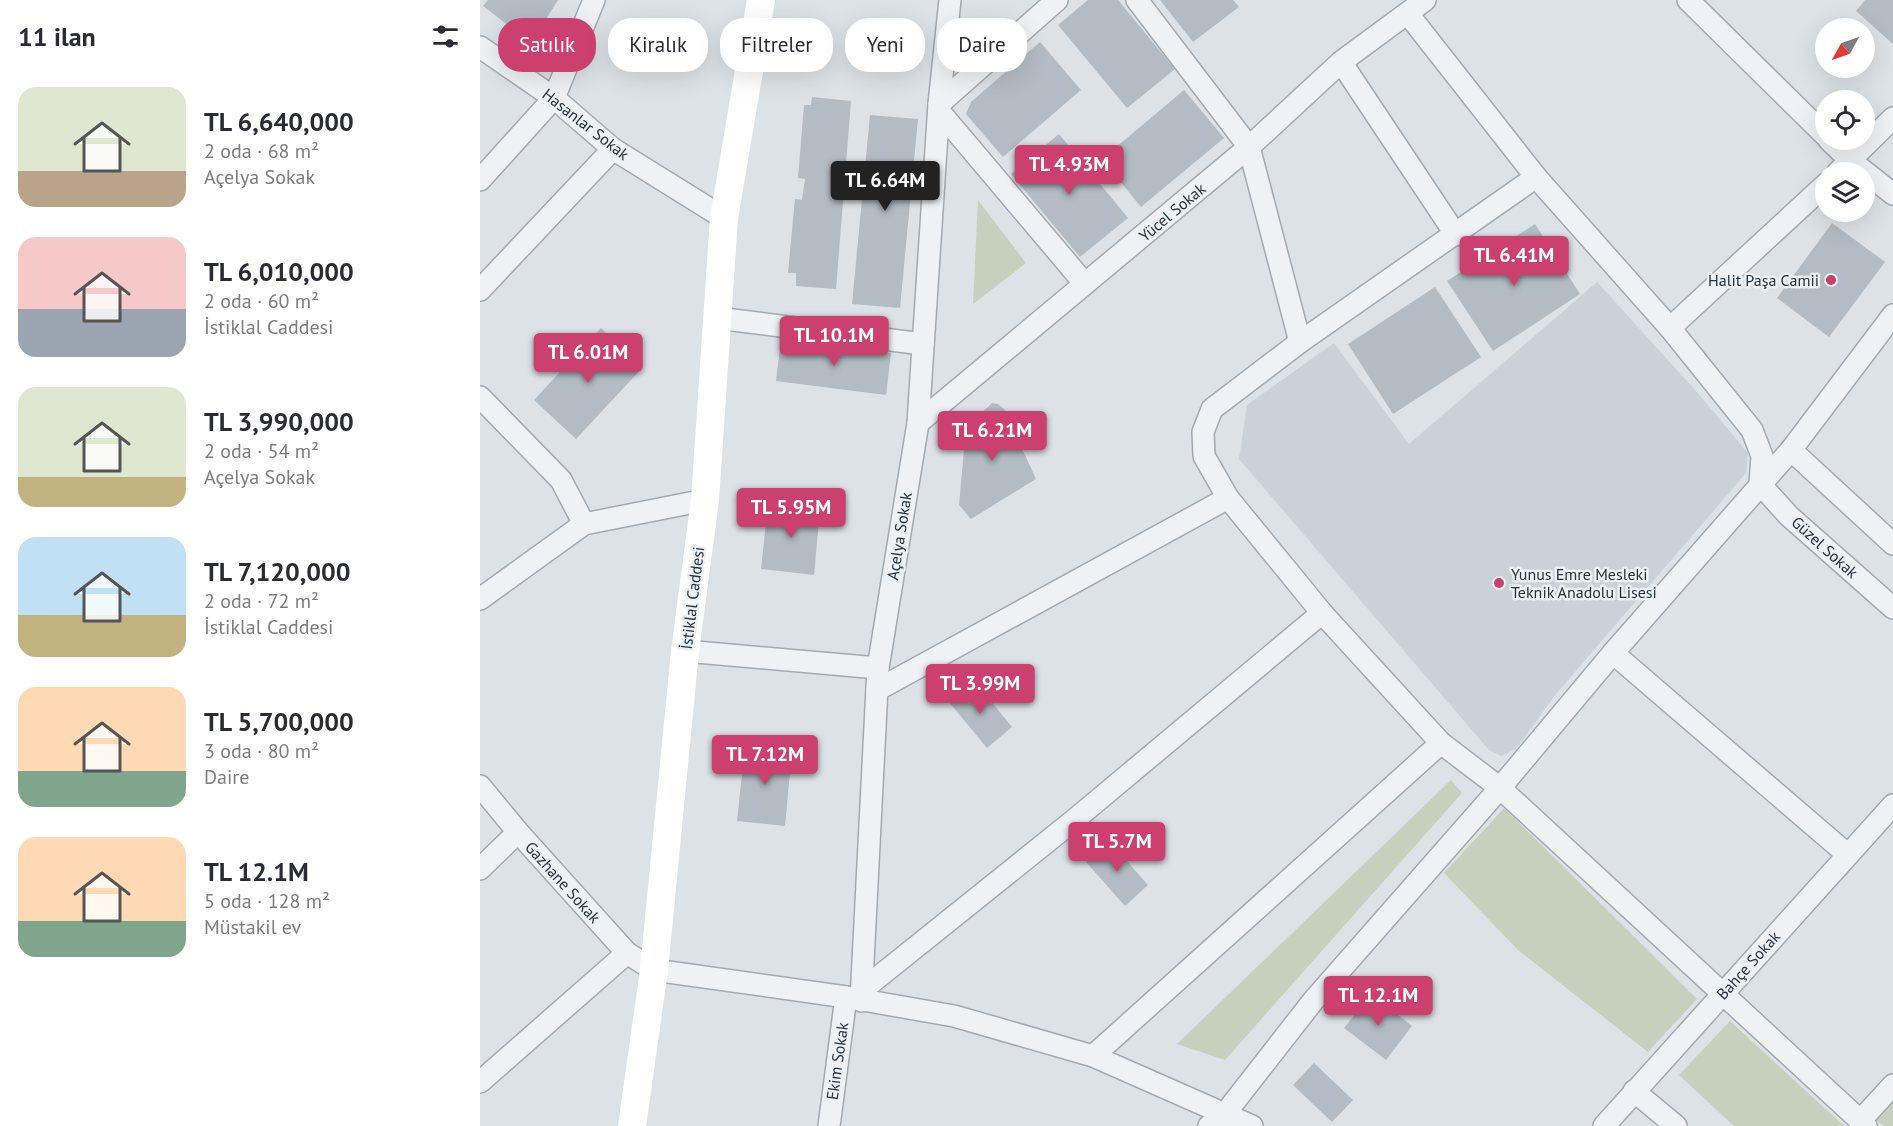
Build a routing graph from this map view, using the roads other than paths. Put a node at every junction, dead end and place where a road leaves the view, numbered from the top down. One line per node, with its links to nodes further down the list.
1 (594, 0): 11 (street)
2 (761, 0): 23 (main road, İstiklal Caddesi)
3 (950, 0): 12 (street, Açelya Sokak)
4 (1057, 0): 12 (street)
5 (1137, 0): 15 (street)
6 (1425, 0): 8 (street, Yücel Sokak)
7 (1688, 0): 14 (street)
8 (1408, 14): 10 (street, Yücel Sokak); 18 (street)
9 (480, 47): 11 (street, Hasanlar Sokak)
10 (1341, 62): 15 (street, Yücel Sokak); 24 (street)
11 (554, 98): 16 (street, Hasanlar Sokak); 19 (street)
12 (939, 107): 25 (street); 31 (street, Açelya Sokak)
13 (1893, 118): 17 (street)
14 (1815, 126)
15 (1249, 147): 25 (street, Yücel Sokak); 30 (street)
16 (613, 149): 23 (street, Hasanlar Sokak); 26 (street)
17 (1849, 162)
18 (1536, 177): 24 (street); 29 (street)
19 (480, 180)
20 (1875, 184): 22 (street)
21 (1815, 194): 29 (street)
22 (1893, 194)
23 (724, 218): 28 (main road, İstiklal Caddesi)
24 (1456, 235): 30 (street)
25 (1085, 284): 33 (street, Yücel Sokak)
26 (480, 290)
27 (1893, 315): 34 (street)
28 (717, 318): 31 (street); 37 (main road, İstiklal Caddesi)
29 (1670, 328): 35 (street)
30 (1300, 342): 36 (street)
31 (923, 344): 33 (street, Açelya Sokak)
32 (480, 397): 38 (street)
33 (918, 423): 45 (street, Açelya Sokak)
34 (1791, 450): 35 (street); 39 (street)
35 (1760, 484): 41 (street, Güzel Sokak); 44 (street)
36 (1228, 498): 42 (street); 46 (street)
37 (705, 500): 38 (street); 43 (main road, İstiklal Caddesi)
38 (584, 524): 40 (street)
39 (1893, 544)
40 (480, 599)
41 (1893, 608)
42 (1322, 613): 47 (street); 57 (street)
43 (685, 651): 45 (street); 55 (main road, İstiklal Caddesi)
44 (1613, 653): 49 (street); 52 (street)
45 (878, 668): 46 (street, Açelya Sokak)
46 (877, 690): 57 (street, Açelya Sokak)
47 (1442, 743): 49 (street); 58 (street)
48 (480, 786): 51 (street, Gazhane Sokak)
49 (1500, 788): 56 (street); 62 (street)
50 (1893, 805): 52 (street, Bahçe Sokak)
51 (518, 832): 53 (street); 54 (street, Gazhane Sokak)
52 (1848, 855): 56 (street, Bahçe Sokak)
53 (480, 869)
54 (627, 953): 55 (street, Gazhane Sokak); 59 (street)
55 (654, 970): 57 (street); 64 (main road, İstiklal Caddesi)
56 (1723, 994): 61 (street, Bahçe Sokak); 63 (street)
57 (856, 996): 58 (street); 65 (street, Ekim Sokak)
58 (1093, 1056): 62 (street)
59 (480, 1082)
60 (1893, 1085): 63 (street)
61 (1634, 1091): 67 (street, Bahçe Sokak); 68 (street)
62 (1216, 1120): 66 (street)
63 (1863, 1123)
64 (632, 1126)
65 (829, 1126)
66 (1252, 1126)
67 (1604, 1126)
68 (1676, 1126)

